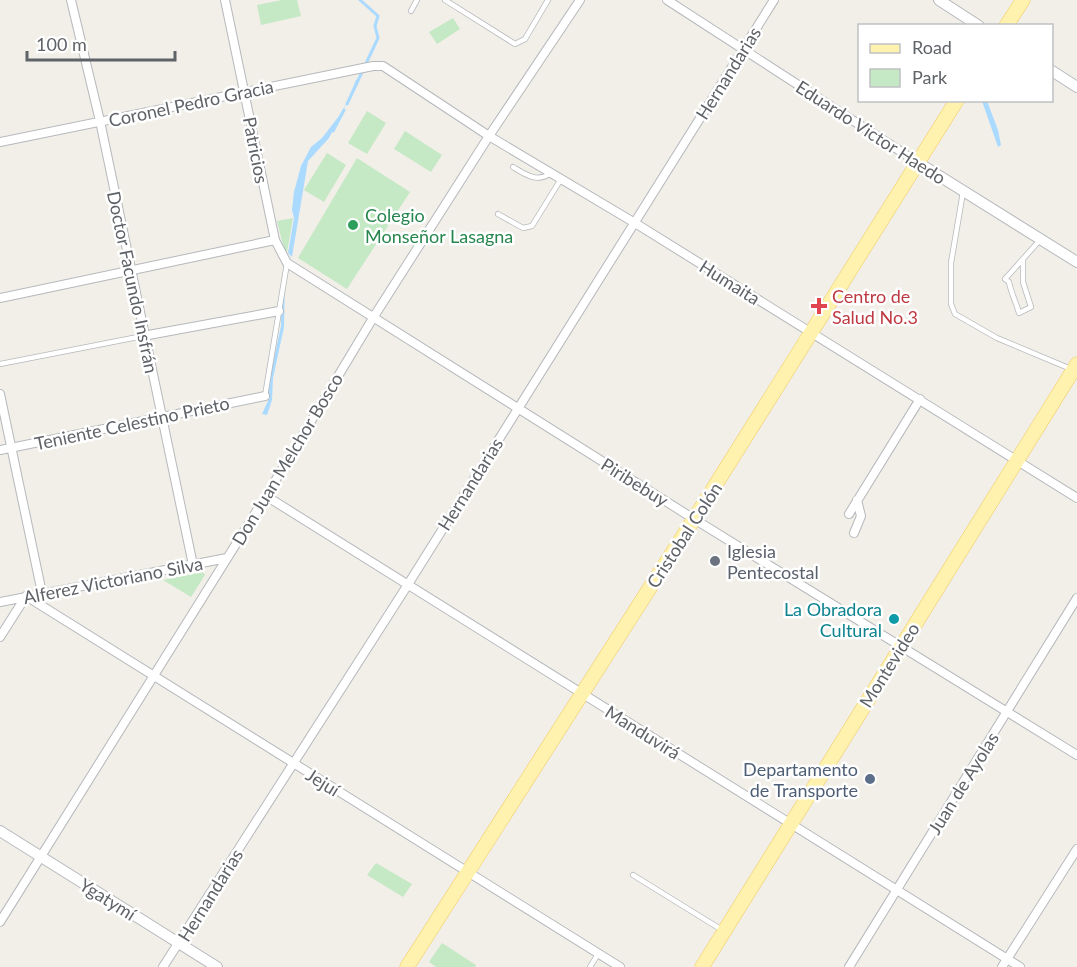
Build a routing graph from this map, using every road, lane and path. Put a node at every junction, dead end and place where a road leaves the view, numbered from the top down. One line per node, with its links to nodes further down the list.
1 (71, 0): 20 (street, Doctor Facundo Insfrán)
2 (225, 0): 18 (street, Patricios)
3 (417, 0): 11 (lane)
4 (445, 0): 5 (lane)
5 (548, 0)
6 (580, 0): 21 (street, Don Juan Melchor Bosco)
7 (667, 0): 14 (street, Eduardo Victor Haedo)
8 (774, 0): 14 (street, Hernandarias)
9 (939, 0): 12 (street)
10 (1023, 0): 13 (main road)
11 (411, 10)
12 (976, 24)
13 (1007, 24)
14 (743, 49): 23 (street, Eduardo Victor Haedo); 29 (street, Hernandarias)
15 (378, 66): 18 (street, Coronel Pedro Gracia); 21 (street, Humaita)
16 (1053, 72): 17 (street)
17 (1077, 87)
18 (244, 91): 20 (street, Coronel Pedro Gracia); 30 (street, Patricios)
19 (956, 102): 23 (main road, Cristobal Colón)
20 (100, 122): 22 (street, Coronel Pedro Gracia); 35 (street, Doctor Facundo Insfrán)
21 (489, 136): 25 (street, Humaita); 38 (street, Don Juan Melchor Bosco)
22 (0, 142)
23 (917, 162): 27 (street, Eduardo Victor Haedo); 39 (main road, Cristobal Colón)
24 (513, 167): 25 (lane)
25 (551, 173): 26 (street, Humaita)
26 (561, 179): 28 (lane); 29 (street, Humaita)
27 (963, 192): 31 (street, Eduardo Victor Haedo); 42 (lane)
28 (498, 214)
29 (635, 224): 39 (street, Humaita); 46 (street, Hernandarias)
30 (275, 240): 34 (street, Patricios); 35 (street)
31 (1040, 240): 32 (lane); 33 (street, Eduardo Victor Haedo)
32 (1023, 259): 32 (lane)
33 (1077, 262)
34 (287, 263): 37 (lane); 38 (street, Piribebuy)
35 (131, 272): 36 (street); 40 (street, Doctor Facundo Insfrán)
36 (0, 298)
37 (279, 311): 40 (street); 44 (lane)
38 (373, 318): 46 (street, Piribebuy); 51 (street, Don Juan Melchor Bosco)
39 (812, 333): 45 (street, Humaita); 55 (main road, Cristobal Colón)
40 (144, 336): 41 (lane); 47 (street, Doctor Facundo Insfrán)
41 (0, 364)
42 (1075, 367): 50 (main road, Montevideo)
43 (0, 394): 48 (street)
44 (265, 396): 47 (street, Teniente Celestino Prieto)
45 (920, 399): 50 (street, Humaita); 53 (street)
46 (517, 408): 55 (street, Piribebuy); 59 (street, Hernandarias)
47 (161, 418): 48 (street, Teniente Celestino Prieto); 58 (street, Doctor Facundo Insfrán)
48 (11, 448): 49 (street, Teniente Celestino Prieto); 60 (street)
49 (0, 450)
50 (1017, 460): 52 (street, Humaita); 65 (main road, Montevideo)
51 (266, 496): 57 (street, Don Juan Melchor Bosco); 59 (street, Manduvirá)
52 (1077, 498)
53 (857, 500): 54 (street); 56 (street)
54 (849, 514)
55 (694, 519): 65 (street, Piribebuy); 67 (main road, Cristobal Colón)
56 (854, 533)
57 (227, 558): 58 (street, Alferez Victoriano Silva); 66 (street, Don Juan Melchor Bosco)
58 (193, 565): 60 (street, Alferez Victoriano Silva)
59 (407, 586): 67 (street, Manduvirá); 70 (street, Hernandarias)
60 (42, 593): 61 (street, Alferez Victoriano Silva)
61 (26, 596): 63 (street, Alferez Victoriano Silva); 64 (street); 66 (street, Jejuí)
62 (1077, 598): 68 (street, Juan de Ayolas)
63 (0, 602)
64 (0, 637)
65 (901, 646): 68 (street, Piribebuy); 71 (main road, Montevideo)
66 (153, 676): 70 (street, Jejuí); 74 (street, Don Juan Melchor Bosco)
67 (582, 694): 71 (street, Manduvirá); 75 (main road, Cristobal Colón)
68 (1007, 712): 69 (street, Piribebuy); 77 (street, Juan de Ayolas)
69 (1077, 755)
70 (293, 763): 75 (street, Jejuí); 80 (street, Hernandarias)
71 (791, 824): 77 (street, Manduvirá); 79 (main road, Montevideo)
72 (0, 831): 74 (street, Ygatymí)
73 (1077, 849): 82 (street)
74 (41, 857): 78 (street, Don Juan Melchor Bosco); 80 (street, Ygatymí)
75 (467, 872): 81 (street, Jejuí); 85 (main road, Cristobal Colón)
76 (633, 875): 79 (lane)
77 (897, 890): 82 (street, Manduvirá); 89 (street, Juan de Ayolas)
78 (0, 922)
79 (724, 931): 88 (main road, Montevideo)
80 (179, 943): 83 (street, Hernandarias); 84 (street, Ygatymí)
81 (599, 954): 86 (lane); 87 (street, Jejuí)
82 (1005, 963): 90 (street, Manduvirá)
83 (163, 967)
84 (217, 967)
85 (407, 967)
86 (590, 967)
87 (620, 967)
88 (702, 967)
89 (849, 967)
90 (1020, 967)

